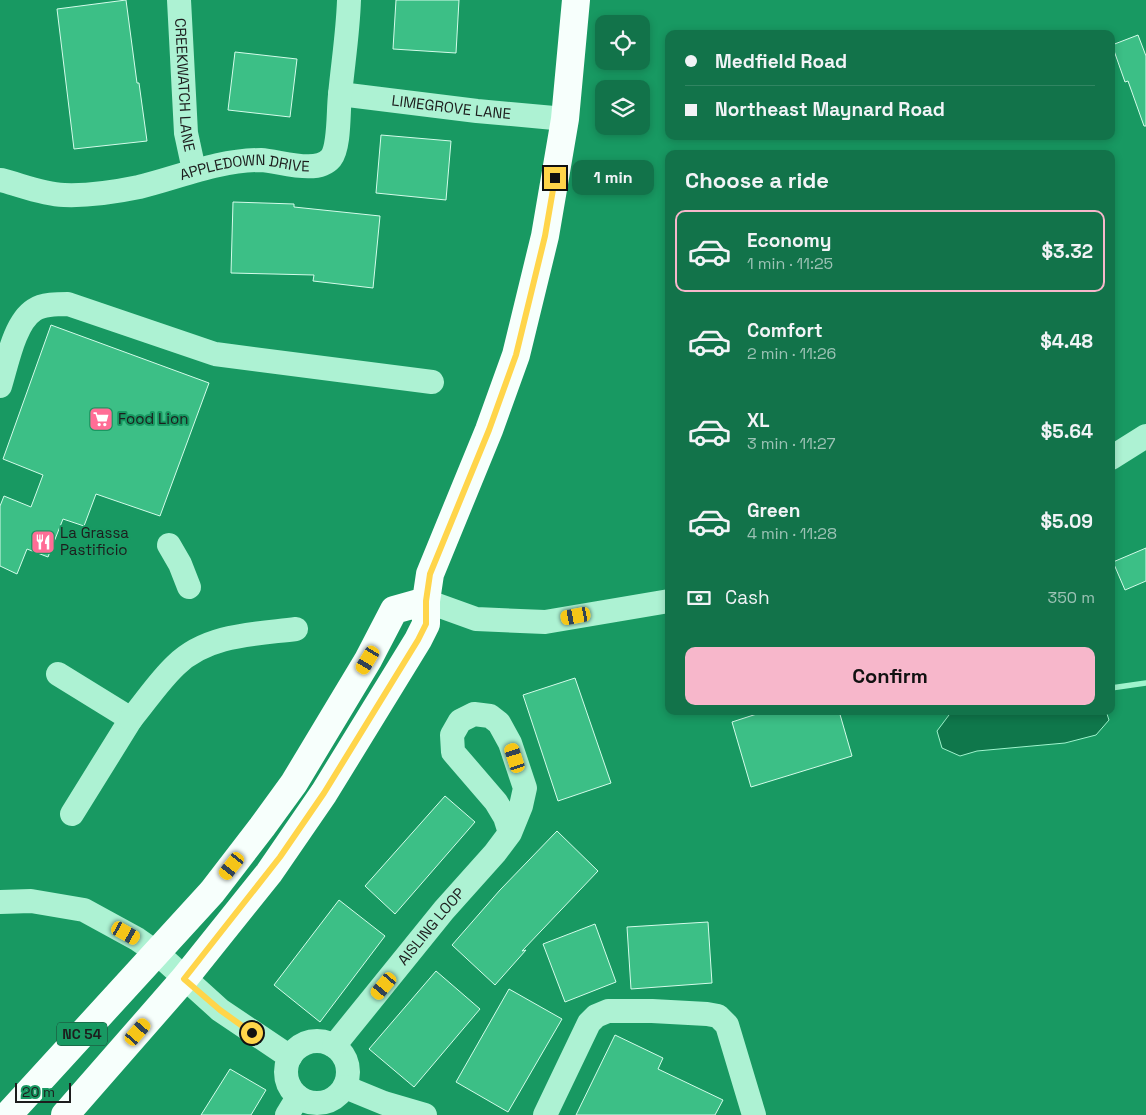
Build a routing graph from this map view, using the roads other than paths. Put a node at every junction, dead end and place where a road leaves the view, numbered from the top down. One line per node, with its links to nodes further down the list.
1 (179, 0): 6 (street, CREEKWATCH LANE)
2 (349, 0): 4 (street, APPLEDOWN DRIVE)
3 (576, 0): 5 (main road, NC 54)
4 (340, 94): 5 (street, LIMEGROVE LANE); 6 (street, APPLEDOWN DRIVE)
5 (565, 119): 14 (main road, NC 54)
6 (194, 170): 7 (street, APPLEDOWN DRIVE)
7 (1, 180)
8 (432, 382): 9 (street)
9 (0, 386)
10 (1146, 436): 11 (street)
11 (1115, 455)
12 (168, 545): 13 (street)
13 (189, 587)
14 (426, 601): 15 (street); 22 (main road, NC 54); 23 (main road, NC 54)
15 (665, 602)
16 (296, 628): 18 (street)
17 (58, 674): 18 (street)
18 (131, 719): 19 (street)
19 (72, 814)
20 (510, 833): 24 (street, AISLING LOOP)
21 (0, 902): 22 (street)
22 (157, 953): 23 (street); 28 (main road, NC 54)
23 (184, 979): 25 (street); 29 (main road, NC 54)
24 (334, 1046): 25 (street); 26 (street)
25 (290, 1057): 27 (street)
26 (345, 1087): 27 (street); 30 (street)
27 (293, 1106)
28 (8, 1115)
29 (65, 1115)
30 (425, 1115)
31 (545, 1115): 32 (street)
32 (754, 1115)

